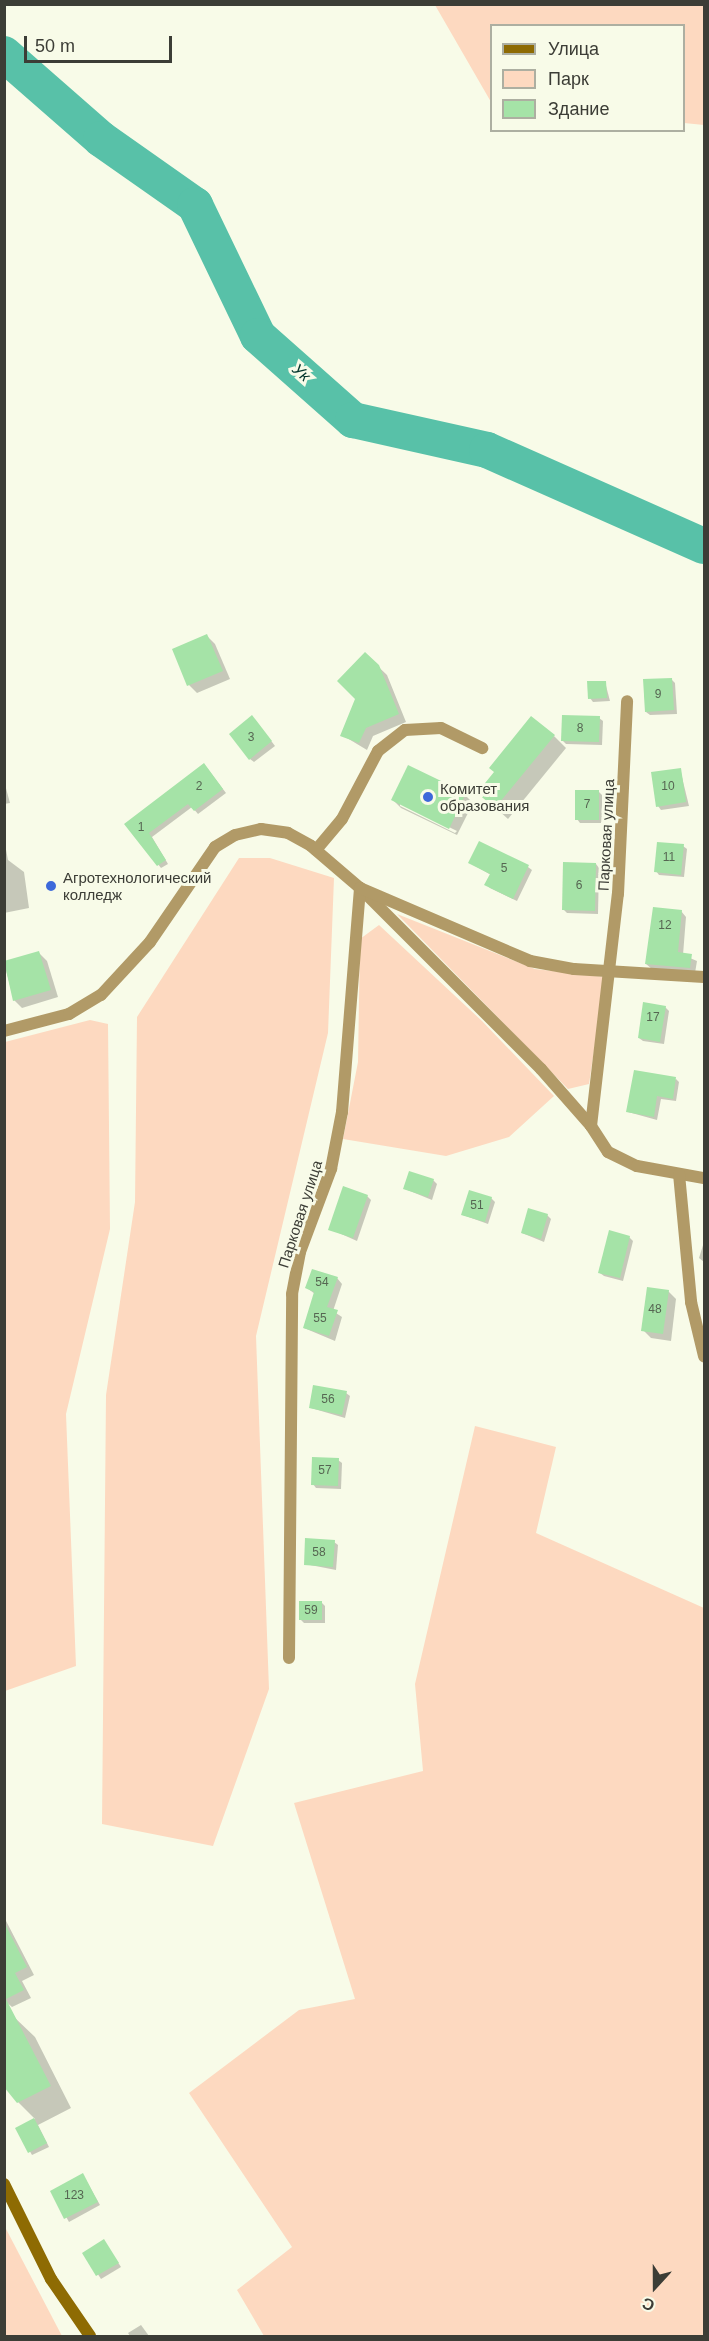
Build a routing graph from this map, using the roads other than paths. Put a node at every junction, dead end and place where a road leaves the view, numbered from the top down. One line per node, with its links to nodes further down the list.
1 (627, 701): 5 (street, Парковая улица)
2 (482, 748): 3 (street)
3 (315, 850): 4 (street); 7 (street)
4 (360, 888): 5 (street); 8 (street); 12 (street, Парковая улица)
5 (611, 970): 6 (street); 8 (street, Парковая улица)
6 (705, 977)
7 (4, 1031)
8 (591, 1125): 9 (street)
9 (680, 1174): 10 (street); 11 (street)
10 (705, 1179)
11 (705, 1356)
12 (288, 1658)
13 (4, 2184): 14 (main road)
14 (90, 2337)

